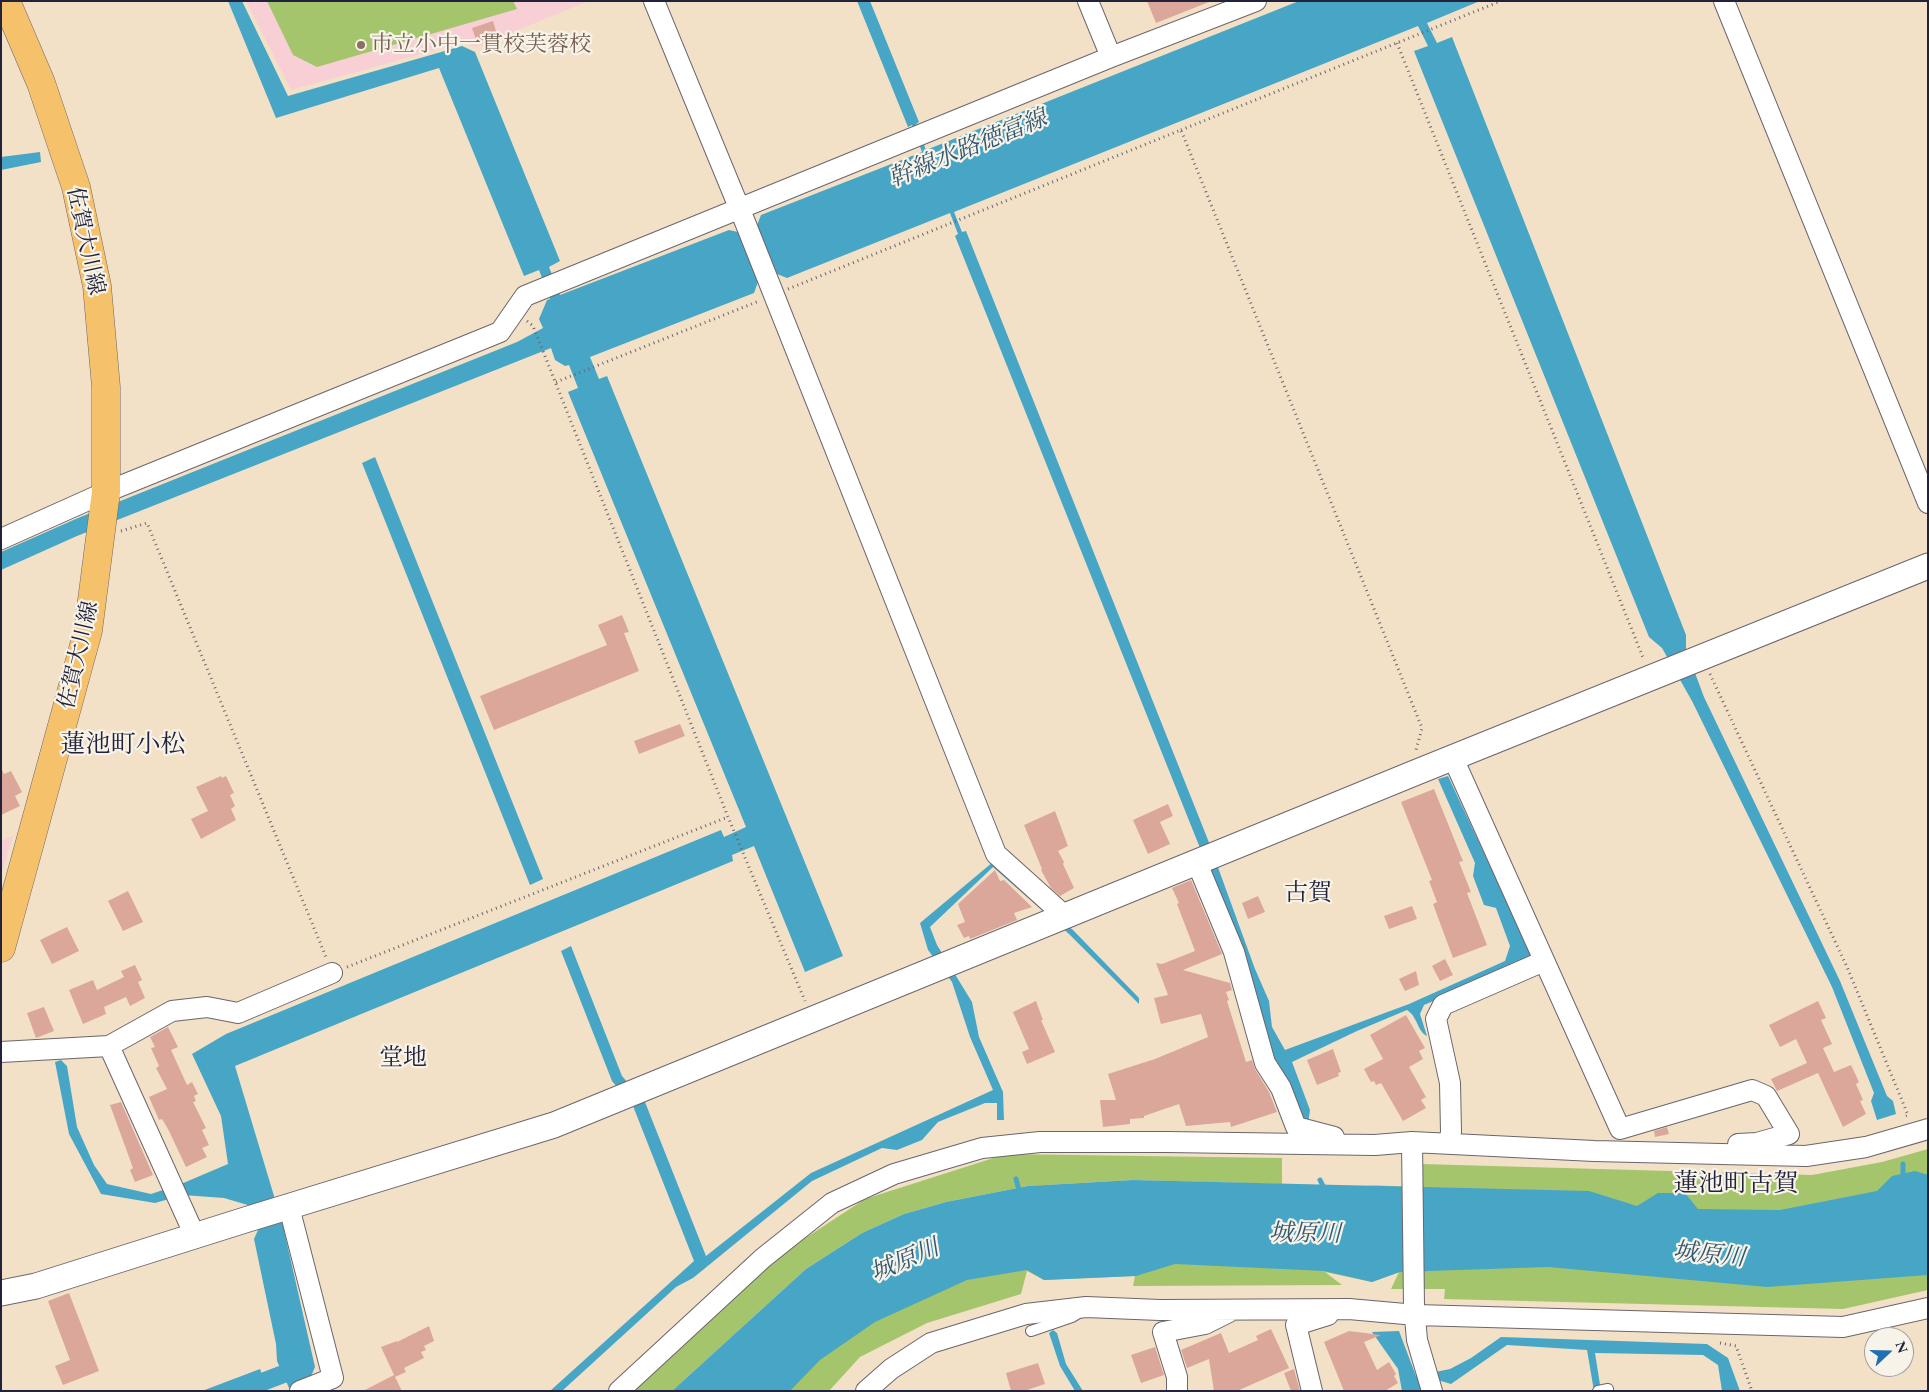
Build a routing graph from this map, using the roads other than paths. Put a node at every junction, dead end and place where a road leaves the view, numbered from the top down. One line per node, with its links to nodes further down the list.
1 (6, 1): 8 (main road, 佐賀大川線)
2 (654, 1): 7 (street)
3 (1088, 1): 6 (street)
4 (1256, 1): 6 (street)
5 (1724, 1): 9 (street)
6 (1111, 57): 7 (street)
7 (743, 215): 8 (street); 15 (street)
8 (106, 492): 10 (street); 14 (main road, 佐賀大川線)
9 (1928, 502)
10 (1, 539)
11 (1928, 566): 12 (street)
12 (1453, 758): 13 (street); 17 (street)
13 (1207, 859): 15 (street); 23 (street)
14 (8, 902): 16 (main road, 佐賀大川線)
15 (1060, 919): 26 (street)
16 (1, 948)
17 (1544, 961): 22 (street); 25 (street)
18 (332, 973): 19 (street)
19 (109, 1046): 20 (street); 27 (street)
20 (1, 1052)
21 (1928, 1129): 25 (street)
22 (1449, 1144): 24 (street); 25 (street)
23 (1374, 1146): 24 (street); 37 (street)
24 (1412, 1146): 33 (street)
25 (1705, 1154)
26 (285, 1208): 27 (street); 36 (street)
27 (195, 1236): 28 (street)
28 (1, 1293)
29 (1086, 1307): 31 (street); 34 (lane); 38 (street)
30 (1928, 1308): 33 (street)
31 (1236, 1309): 32 (street); 39 (street)
32 (1349, 1309): 33 (street); 40 (street)
33 (1415, 1311): 35 (street)
34 (1031, 1331)
35 (1430, 1383)
36 (300, 1391)
37 (619, 1391)
38 (866, 1391)
39 (1177, 1391)
40 (1312, 1391)

